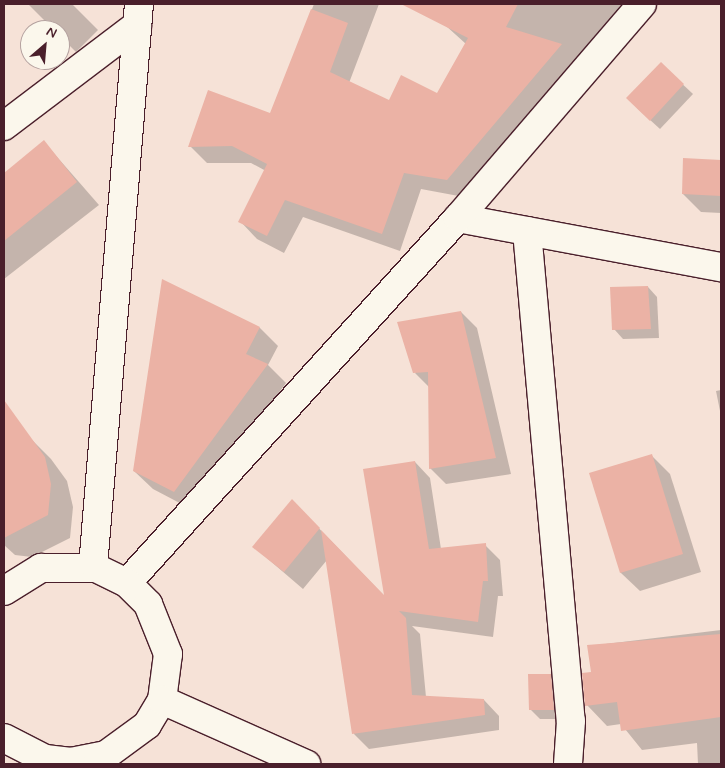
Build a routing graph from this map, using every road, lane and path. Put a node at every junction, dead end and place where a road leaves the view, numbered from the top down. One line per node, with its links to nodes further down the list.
1 (642, 4): 4 (street)
2 (138, 14): 3 (street); 7 (street)
3 (4, 126)
4 (458, 218): 5 (street); 8 (street)
5 (528, 230): 6 (street); 14 (street)
6 (721, 267)
7 (93, 567): 8 (street); 9 (street)
8 (127, 583): 10 (street)
9 (4, 591)
10 (162, 700): 12 (street); 13 (street)
11 (4, 738): 12 (street)
12 (71, 763)
13 (306, 764)
14 (568, 764)

